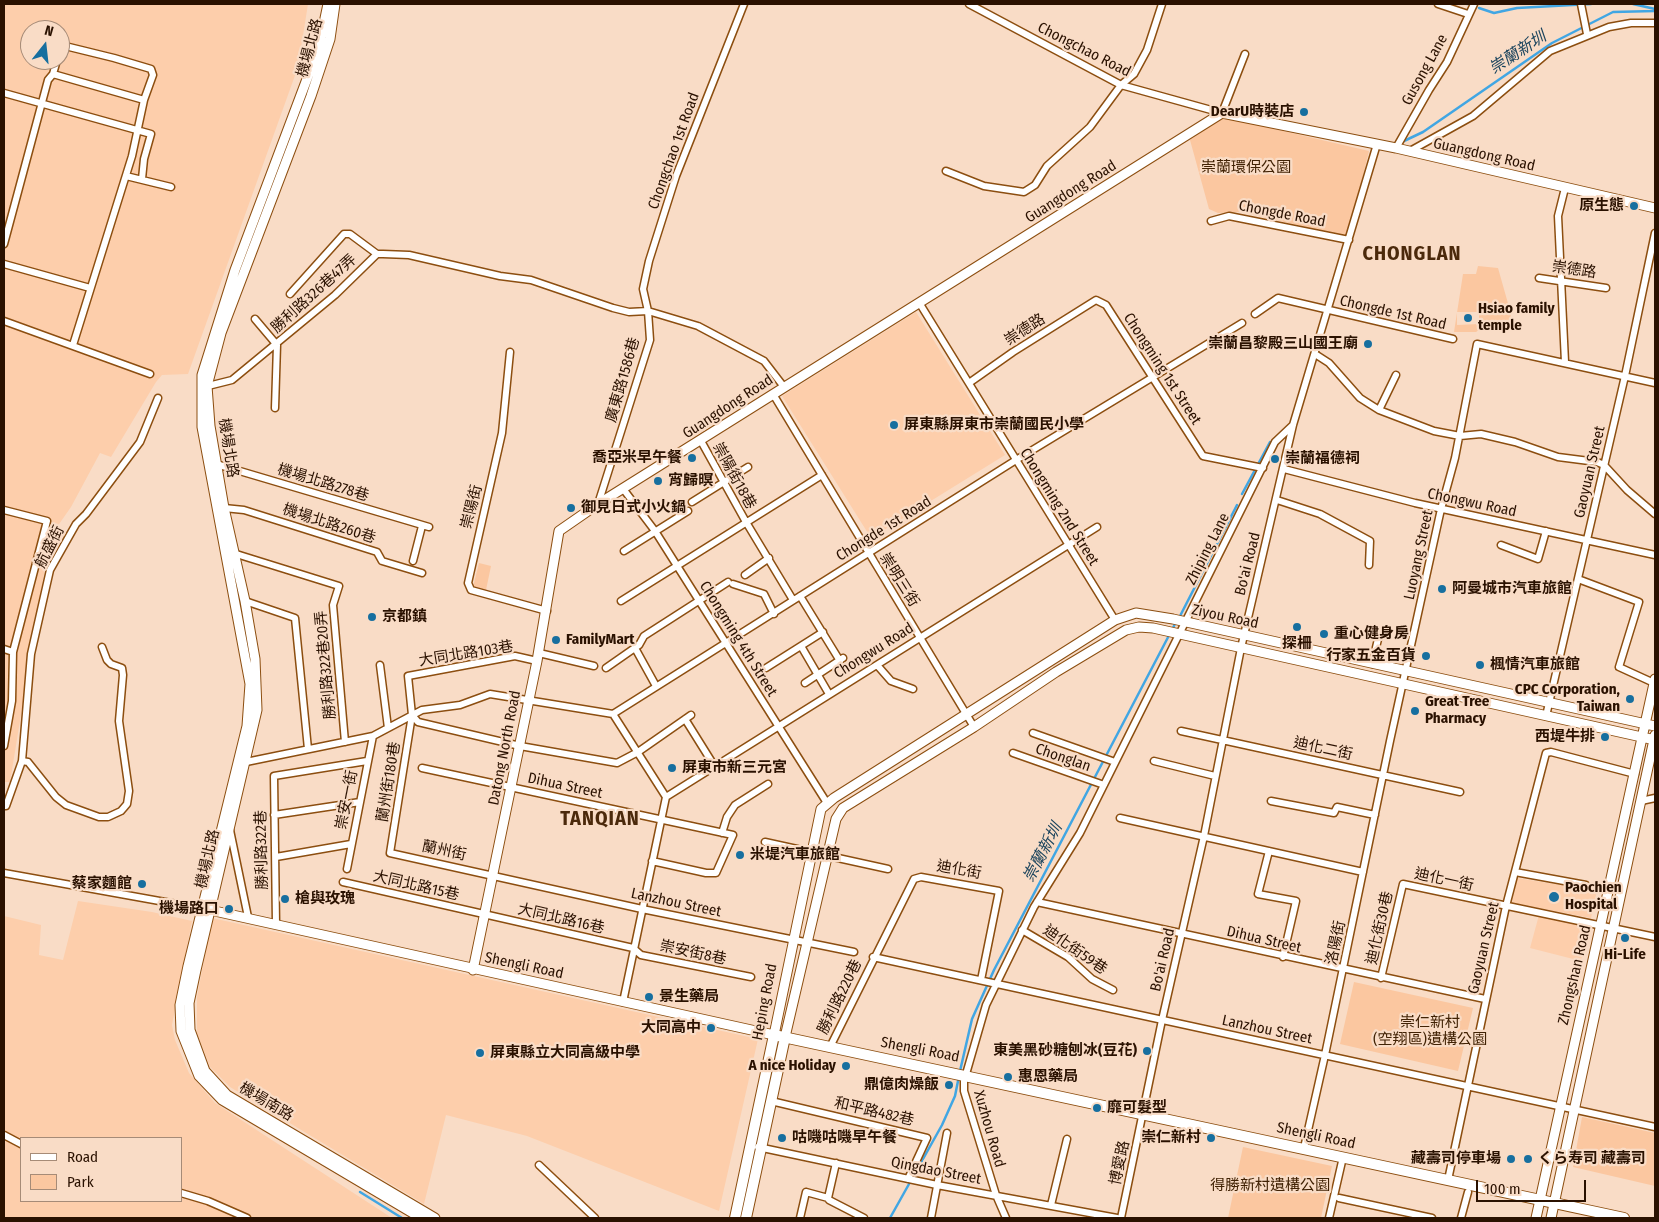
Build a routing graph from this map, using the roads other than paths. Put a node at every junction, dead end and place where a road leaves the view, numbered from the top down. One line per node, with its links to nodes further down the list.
1 (328, 4): 64 (street, 機場北路)
2 (335, 4): 64 (street, 機場北路)
3 (744, 4): 46 (street, Chongchao 1st Road)
4 (968, 4): 16 (street, Chongchao Road)
5 (1162, 4): 16 (street)
6 (1438, 4): 9 (street)
7 (1474, 4): 9 (street, Gusong Lane)
8 (1581, 4): 11 (street)
9 (1468, 14): 23 (street, Gusong Lane)
10 (1655, 23): 11 (street)
11 (1588, 34): 24 (street)
12 (70, 47): 18 (street)
13 (1245, 54): 20 (street)
14 (54, 70): 15 (street)
15 (53, 74): 18 (street); 19 (street)
16 (1121, 85): 20 (street, Chongchao Road); 27 (street)
17 (4, 92): 19 (street)
18 (144, 100): 21 (street)
19 (42, 102): 21 (street); 36 (street)
20 (1222, 113): 22 (street, Guangdong Road); 45 (street, Guangdong Road)
21 (137, 129): 25 (street); 26 (street)
22 (1376, 144): 23 (street, Guangdong Road); 35 (street, Bo'ai Road)
23 (1396, 148): 24 (street, Guangdong Road)
24 (1410, 151): 31 (street, Guangdong Road)
25 (132, 156): 26 (street); 28 (street)
26 (144, 159): 29 (street)
27 (946, 171)
28 (126, 176): 29 (street); 41 (street)
29 (142, 179): 30 (street)
30 (171, 187)
31 (1565, 188): 32 (street, Guangdong Road); 40 (street)
32 (1655, 208)
33 (1211, 221): 35 (street, Chongde Road)
34 (1655, 233): 60 (street, Gaoyuan Street)
35 (1349, 240): 47 (street, Bo'ai Road)
36 (4, 244)
37 (377, 254): 43 (street); 46 (street, 勝利路326巷47弄); 53 (street, 勝利路326巷47弄)
38 (4, 264): 41 (street)
39 (1539, 278): 40 (street, 崇德路)
40 (1561, 281): 42 (street, 崇德路); 57 (street)
41 (90, 288): 54 (street)
42 (1606, 288)
43 (290, 294)
44 (1096, 300): 61 (street, Chongming 1st Street); 62 (street, 崇德路)
45 (920, 304): 62 (street, Chongming 2nd Street); 65 (street, Guangdong Road)
46 (648, 311): 65 (street); 84 (street, 廣東路1586巷)
47 (1328, 311): 48 (street, Chongde 1st Road); 52 (street, Chongde 1st Road); 56 (street, Bo'ai Road)
48 (1255, 314)
49 (255, 319): 53 (street)
50 (4, 321): 54 (street)
51 (1242, 323): 61 (street, Chongde 1st Road)
52 (1453, 339)
53 (277, 345): 64 (street, 勝利路326巷47弄); 68 (street)
54 (73, 346): 58 (street)
55 (510, 352): 114 (street, 崇陽街)
56 (1315, 354): 69 (street); 70 (street, Bo'ai Road)
57 (1565, 362): 60 (street); 71 (street, Luoyang Street)
58 (150, 374)
59 (1396, 375): 69 (street)
60 (1625, 376): 63 (street); 75 (street, Gaoyuan Street)
61 (1151, 377): 73 (street, Chongde 1st Road); 77 (street, Chongming 1st Street)
62 (969, 383): 73 (street, Chongming 2nd Street)
63 (1655, 383)
64 (204, 387): 74 (street, 機場北路); 195 (street, 機場北路)
65 (784, 387): 66 (street, Guangdong Road)
66 (773, 394): 72 (street, Guangdong Road); 79 (street, 崇明三街)
67 (158, 398): 170 (street, 航盛街)
68 (275, 408)
69 (1379, 410): 71 (street)
70 (1293, 425): 77 (street, Zhiping Lane); 78 (street, Bo'ai Road)
71 (1460, 436): 75 (street); 86 (street, Luoyang Street)
72 (701, 441): 80 (street, 崇陽街18巷); 81 (street, Guangdong Road)
73 (1016, 460): 96 (street, Chongming 2nd Street); 100 (street, Chongde 1st Road)
74 (216, 464): 85 (street, 機場北路); 103 (street, 機場北路278巷)
75 (1604, 466): 89 (street); 95 (street, Gaoyuan Street)
76 (748, 467): 80 (street)
77 (1261, 468): 117 (street, Zhiping Lane)
78 (1284, 469): 82 (street, Bo'ai Road); 86 (street, Chongwu Road)
79 (822, 475): 90 (street); 100 (street, 崇明三街)
80 (723, 482): 83 (street); 90 (street, 崇陽街18巷)
81 (624, 490): 84 (street, Guangdong Road); 93 (street, Chongming 4th Street)
82 (1276, 500): 104 (street); 121 (street, Bo'ai Road)
83 (692, 502)
84 (598, 504): 92 (street, Guangdong Road)
85 (224, 508): 99 (street, 機場北路); 106 (street, 機場北路260巷)
86 (1441, 509): 94 (street, Chongwu Road); 137 (street, Luoyang Street)
87 (4, 510): 129 (street)
88 (688, 511): 93 (street)
89 (1655, 514)
90 (746, 522): 102 (street, 崇陽街18巷); 105 (street)
91 (1097, 527): 96 (street, Chongwu Road)
92 (559, 531): 114 (street, Datong North Road)
93 (655, 531): 98 (street); 105 (street, Chongming 4th Street)
94 (1546, 531): 95 (street, Chongwu Road); 97 (street)
95 (1587, 540): 101 (street, Chongwu Road); 108 (street, Gaoyuan Street)
96 (1068, 545): 116 (street, Chongming 2nd Street); 122 (street, Chongwu Road)
97 (1501, 545)
98 (624, 551)
99 (233, 553): 112 (street, 機場北路); 163 (street, 勝利路322巷20弄)
100 (867, 553): 109 (street, Chongde 1st Road); 122 (street, 崇明三街)
101 (1655, 555)
102 (769, 558): 107 (street); 111 (street, 崇陽街18巷)
103 (413, 561)
104 (1369, 565)
105 (677, 566): 110 (street, Chongming 4th Street); 113 (street)
106 (422, 573)
107 (746, 575)
108 (1578, 579): 139 (street); 146 (street, Gaoyuan Street)
109 (800, 596): 111 (street, Chongde 1st Road); 119 (street)
110 (698, 599): 115 (street); 123 (street, Chongming 4th Street); 126 (street)
111 (793, 600): 115 (street, Chongde 1st Road)
112 (245, 601): 166 (street, 勝利路322巷20弄); 173 (street, 機場北路)
113 (621, 601)
114 (547, 611): 130 (street, Datong North Road)
115 (774, 614): 123 (street, Chongde 1st Road)
116 (1115, 620): 117 (street, Ziyou Road); 148 (street, Ziyou Road)
117 (1179, 621): 120 (street, Zhiping Lane); 121 (street, Ziyou Road)
118 (1383, 631): 131 (street)
119 (823, 632): 124 (street); 138 (street)
120 (1173, 633): 127 (street, Ziyou Road); 152 (street, Ziyou Road); 169 (street, Zhiping Lane)
121 (1243, 635): 127 (street, Bo'ai Road); 131 (street, Ziyou Road)
122 (920, 637): 133 (street, Chongwu Road); 148 (street, 崇明三街)
123 (724, 644): 142 (street, Chongde 1st Road); 154 (street, Chongming 4th Street)
124 (801, 646): 136 (street); 138 (street)
125 (102, 647): 170 (street)
126 (634, 648): 135 (street); 142 (street)
127 (1240, 648): 141 (street, Ziyou Road); 161 (street, Bo'ai Road)
128 (4, 649): 129 (street)
129 (13, 652): 164 (street)
130 (538, 657): 134 (street); 145 (street, Datong North Road); 149 (street, 大同北路103巷)
131 (1372, 664): 137 (street, Ziyou Road)
132 (380, 665): 155 (street)
133 (877, 665): 143 (street); 144 (street, Chongwu Road)
134 (594, 666)
135 (606, 668)
136 (766, 668)
137 (1406, 671): 141 (street, Luoyang Street); 146 (street, Ziyou Road)
138 (817, 676): 140 (street); 144 (street)
139 (1655, 681): 151 (street, Zhongshan Road)
140 (805, 683)
141 (1404, 684): 150 (street, Ziyou Road); 162 (street, Luoyang Street)
142 (656, 686): 147 (street, Chongde 1st Road)
143 (913, 689)
144 (829, 694): 154 (street, Chongwu Road)
145 (529, 700): 147 (street); 149 (street); 165 (street, Datong North Road)
146 (1549, 703): 150 (street, Gaoyuan Street); 151 (street, Ziyou Road)
147 (613, 714): 167 (street)
148 (967, 714): 152 (street, 崇明三街); 186 (street, Ziyou Road)
149 (412, 715): 155 (street); 165 (street); 202 (street, 蘭州街180巷)
150 (1546, 716): 159 (street, Ziyou Road)
151 (1646, 724): 153 (street, Ziyou Road); 159 (street, Zhongshan Road)
152 (974, 726): 190 (street, Ziyou Road)
153 (1655, 726)
154 (778, 727): 174 (street, Chongwu Road); 186 (street, Chongming 4th Street)
155 (388, 728): 158 (street)
156 (1181, 731): 161 (street, 迪化二街)
157 (1033, 733): 169 (street, Chonglan)
158 (372, 736): 163 (street); 171 (street, 崇安一街)
159 (1643, 737): 160 (street, Ziyou Road); 176 (street, Zhongshan Road)
160 (1655, 738): 187 (street, Zhongshan Road)
161 (1222, 740): 177 (street, 迪化二街); 178 (street, Bo'ai Road)
162 (1390, 741): 177 (street, 洛陽街)
163 (345, 742): 166 (street)
164 (4, 746)
165 (520, 746): 167 (street); 181 (street, Datong North Road)
166 (308, 749): 173 (street)
167 (638, 752): 174 (street); 183 (street)
168 (1013, 753): 179 (street, Chonglan)
169 (1109, 759): 179 (street, Zhiping Lane)
170 (22, 761): 189 (street, 航盛街)
171 (367, 761): 188 (street, 崇安一街); 191 (street, 勝利路322巷)
172 (1154, 761): 178 (street)
173 (246, 762): 195 (street, 機場北路)
174 (715, 766): 183 (street, Chongwu Road)
175 (422, 768): 181 (street, Dihua Street)
176 (1634, 774): 209 (street, Gaoyuan Street); 225 (street, Zhongshan Road)
177 (1383, 775): 182 (street, 迪化二街); 192 (street, 洛陽街)
178 (1215, 776): 197 (street, Bo'ai Road)
179 (1097, 783): 217 (street, Zhiping Lane)
180 (768, 784): 196 (street)
181 (511, 788): 193 (street, Dihua Street); 211 (street, Datong North Road)
182 (1460, 792)
183 (666, 797): 193 (street)
184 (1655, 798): 187 (street)
185 (1271, 800): 192 (street)
186 (831, 801): 201 (street, Heping Road)
187 (1641, 801): 226 (street, Zhongshan Road)
188 (360, 802): 191 (street); 199 (street, 崇安一街)
189 (4, 806)
190 (843, 808): 203 (street, Heping Road)
191 (274, 815): 204 (street, 勝利路322巷)
192 (1375, 815): 208 (street, 洛陽街)
193 (660, 818): 196 (street, Dihua Street); 205 (street)
194 (1120, 818): 197 (street)
195 (225, 828): 219 (street, 機場北路); 221 (street, 機場北路); 223 (street)
196 (722, 833): 205 (street, Dihua Street)
197 (1204, 836): 200 (street); 228 (street, Bo'ai Road)
198 (765, 842): 201 (street)
199 (352, 844): 204 (street); 206 (street, 崇安一街)
200 (1269, 851): 208 (street); 235 (street)
201 (811, 852): 203 (street); 230 (street, Heping Road)
202 (390, 853): 211 (street, 蘭州街)
203 (827, 855): 207 (street); 231 (street, Heping Road)
204 (276, 857): 224 (street, 勝利路322巷)
205 (652, 861): 220 (street)
206 (347, 869)
207 (888, 869)
208 (1363, 872): 237 (street, 洛陽街)
209 (1515, 872): 215 (street); 218 (street, Gaoyuan Street)
210 (4, 873): 219 (street)
211 (493, 875): 220 (street, Lanzhou Street); 222 (street, Datong North Road)
212 (914, 879): 216 (street, 迪化街); 234 (street, 勝利路220巷)
213 (343, 882): 222 (street, 大同北路15巷)
214 (1403, 884): 218 (street, 迪化一街); 239 (street, 迪化街30巷)
215 (1586, 885)
216 (1000, 891): 240 (street, Xuzhou Road)
217 (1037, 902): 227 (street, Zhiping Lane); 228 (street, Dihua Street)
218 (1506, 906): 225 (street, 迪化一街); 242 (street, Gaoyuan Street)
219 (201, 908): 221 (street); 277 (street, 機場南路)
220 (642, 909): 230 (street, Lanzhou Street); 232 (street)
221 (210, 910): 223 (street, Shengli Road); 278 (street, 機場南路)
222 (484, 914): 232 (street, 大同北路16巷); 236 (street, Datong North Road)
223 (248, 917): 224 (street, Shengli Road)
224 (276, 924): 236 (street, Shengli Road)
225 (1600, 925): 226 (street, 迪化一街); 252 (street, Zhongshan Road)
226 (1613, 928): 229 (street, 迪化一街); 253 (street, Zhongshan Road)
227 (1022, 930): 240 (street, Zhiping Lane); 241 (street, 迪化街59巷)
228 (1182, 934): 235 (street, Dihua Street); 244 (street, Bo'ai Road)
229 (1655, 938)
230 (792, 939): 231 (street, Lanzhou Street); 245 (street, Heping Road)
231 (808, 942): 233 (street, Lanzhou Street); 246 (street, Heping Road)
232 (633, 948): 238 (street, 崇安街8巷); 243 (street)
233 (854, 952)
234 (873, 957): 240 (street, Lanzhou Street); 247 (street, 勝利路220巷)
235 (1283, 957): 237 (street, Dihua Street)
236 (473, 970): 243 (street, Shengli Road)
237 (1343, 970): 239 (street, Dihua Street); 248 (street, 洛陽街)
238 (751, 977)
239 (1381, 978): 242 (street, Dihua Street)
240 (988, 982): 244 (street, Lanzhou Street); 249 (street, Xuzhou Road)
241 (1113, 990)
242 (1486, 999): 250 (street, Gaoyuan Street)
243 (623, 1002): 245 (street, Shengli Road)
244 (1162, 1020): 248 (street, Lanzhou Street); 254 (street, Bo'ai Road)
245 (774, 1035): 246 (main road, Shengli Road); 260 (main road, Heping Road)
246 (785, 1037): 247 (main road, Shengli Road); 251 (main road, Heping Road)
247 (830, 1047): 249 (main road, Shengli Road)
248 (1325, 1055): 250 (street, Lanzhou Street); 261 (street, 洛陽街)
249 (962, 1074): 254 (main road, Shengli Road); 270 (street, Xuzhou Road)
250 (1469, 1086): 252 (street, Lanzhou Street); 266 (street, Gaoyuan Street)
251 (771, 1101): 260 (main road, Heping Road); 265 (street, 和平路482巷)
252 (1560, 1105): 253 (street, Lanzhou Street); 273 (street, Zhongshan Road)
253 (1574, 1109): 255 (street, Lanzhou Street); 274 (street, Zhongshan Road)
254 (1144, 1114): 261 (main road, Shengli Road); 286 (street, 博愛路)
255 (1655, 1126)
256 (947, 1133): 267 (street)
257 (4, 1135): 259 (street)
258 (1067, 1139): 275 (street)
259 (20, 1143)
260 (756, 1146): 263 (street, Qingdao Street); 280 (main road, Heping Road); 281 (main road, Heping Road)
261 (1304, 1148): 262 (main road, Shengli Road)
262 (1343, 1157): 266 (main road, Shengli Road); 287 (street)
263 (836, 1163): 265 (street, Qingdao Street); 282 (street)
264 (539, 1166): 279 (street)
265 (912, 1180): 267 (street, Qingdao Street)
266 (1448, 1180): 273 (main road, Shengli Road)
267 (937, 1185): 270 (street, Qingdao Street); 284 (street)
268 (1468, 1192): 289 (street)
269 (182, 1193): 276 (street)
270 (996, 1195): 275 (street, Qingdao Street); 285 (street, Xuzhou Road)
271 (1339, 1198): 288 (street)
272 (829, 1200): 283 (street)
273 (1539, 1200): 274 (main road, Shengli Road); 290 (street, Zhongshan Road)
274 (1554, 1203): 291 (street, Zhongshan Road); 292 (main road, Shengli Road)
275 (1051, 1205): 286 (street, Qingdao Street)
276 (246, 1218)
277 (421, 1218)
278 (435, 1218)
279 (595, 1218)
280 (735, 1218)
281 (746, 1218)
282 (800, 1218)
283 (864, 1218)
284 (931, 1218)
285 (1006, 1218)
286 (1119, 1218)
287 (1330, 1218)
288 (1432, 1218)
289 (1461, 1218)
290 (1536, 1218)
291 (1551, 1218)
292 (1624, 1218)

